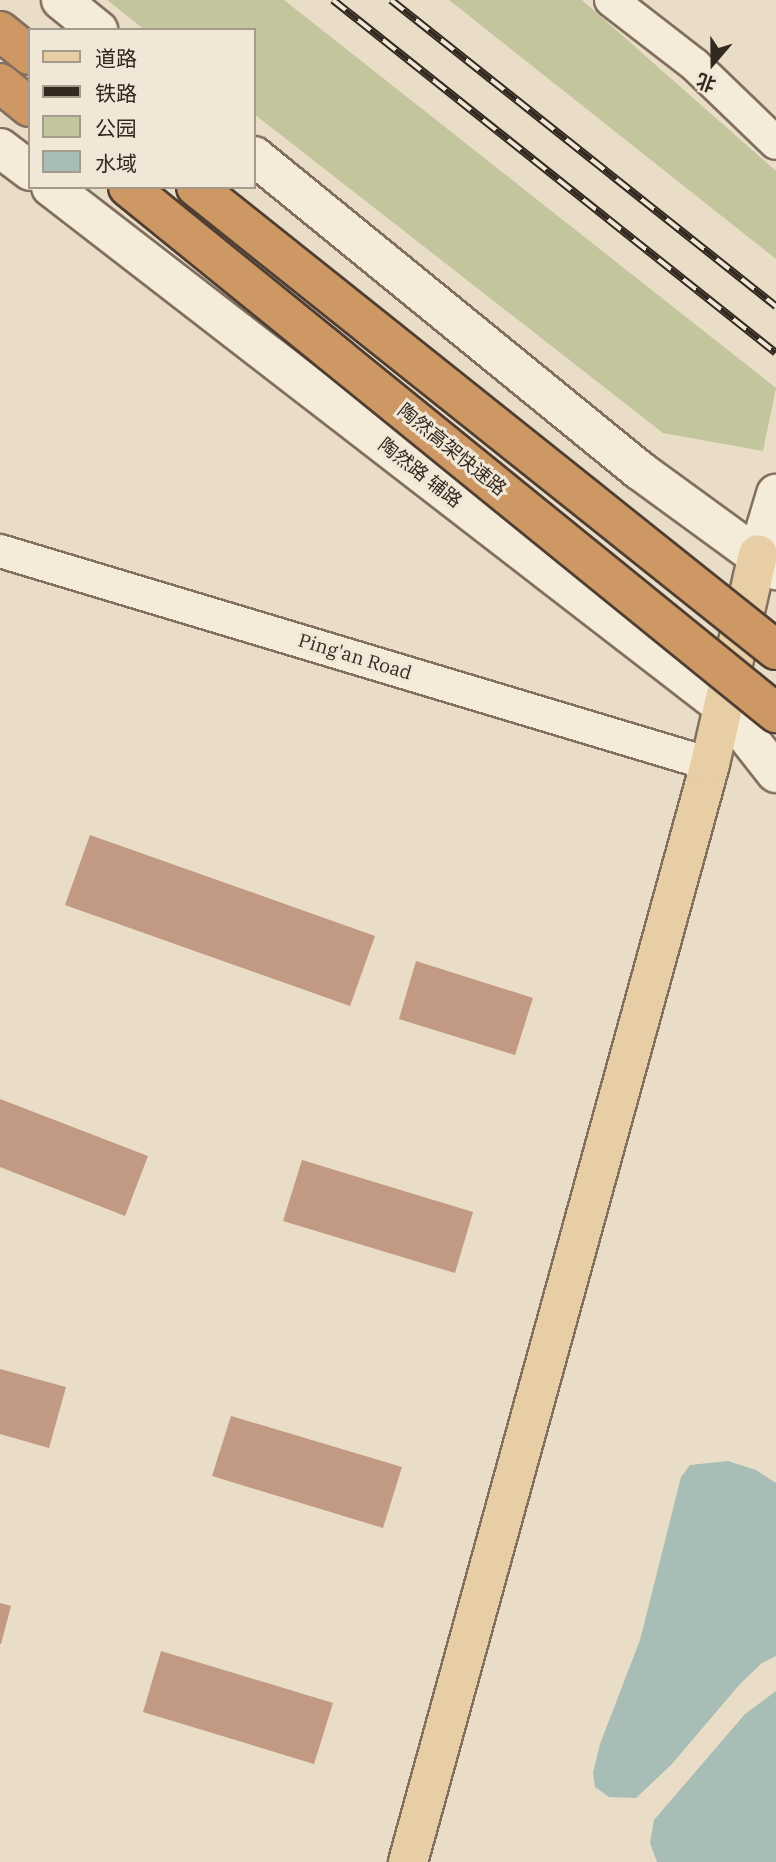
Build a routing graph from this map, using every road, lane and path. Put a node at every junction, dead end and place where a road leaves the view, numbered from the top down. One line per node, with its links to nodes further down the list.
1 (61, 0): 3 (main road)
2 (625, 5): 8 (street)
3 (96, 28)
4 (0, 31): 5 (highway)
5 (28, 53)
6 (0, 83): 7 (highway)
7 (28, 105)
8 (776, 143)
9 (0, 148): 11 (main road)
10 (256, 158): 17 (main road)
11 (28, 169)
12 (54, 189): 19 (main road, 陶然路 辅路)
13 (130, 189): 20 (highway, 陶然高架快速路, bridge)
14 (199, 189): 18 (highway, bridge)
15 (776, 494): 17 (main road)
16 (0, 551): 21 (street, Ping'an Road)
17 (767, 562): 19 (main road)
18 (776, 650)
19 (724, 707): 21 (main road); 22 (main road, 陶然路 辅路)
20 (776, 713)
21 (710, 764): 23 (main road)
22 (776, 773)
23 (408, 1862)

